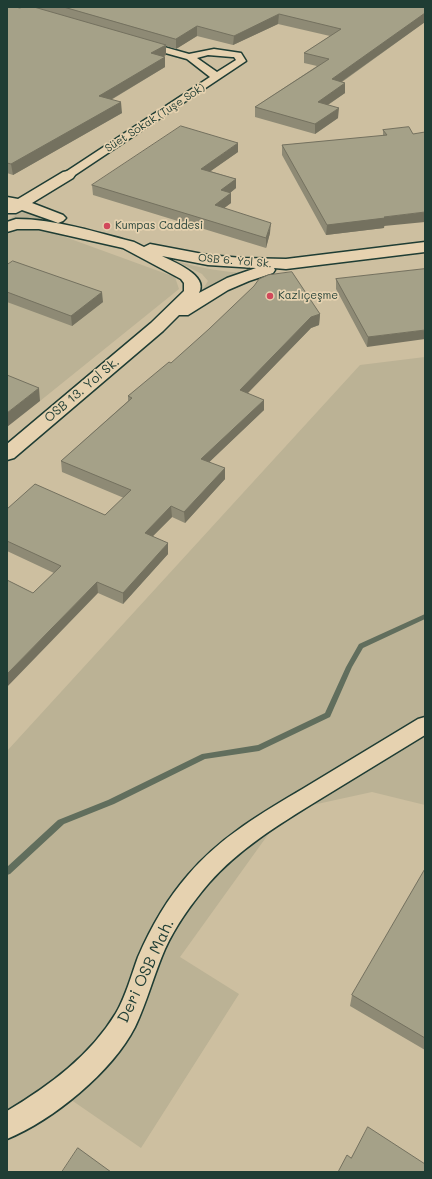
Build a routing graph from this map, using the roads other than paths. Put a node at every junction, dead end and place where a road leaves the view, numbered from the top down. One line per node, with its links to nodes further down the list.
1 (137, 42): 2 (street)
2 (190, 57): 3 (street); 3 (street, Süet Sokak (Tuşe Sok))
3 (217, 77): 4 (street, Süet Sokak (Tuşe Sok))
4 (68, 175): 5 (main road); 7 (main road)
5 (11, 202): 6 (main road); 7 (main road, OSB 6. Yol Sk.)
6 (7, 213)
7 (51, 215): 9 (main road, OSB 6. Yol Sk.)
8 (7, 227): 9 (main road)
9 (128, 245): 11 (main road, OSB 6. Yol Sk.); 12 (main road)
10 (425, 247): 11 (main road, OSB 6. Yol Sk.)
11 (286, 264): 12 (main road)
12 (157, 327): 13 (main road, OSB 13. Yol Sk.)
13 (7, 454)
14 (425, 725): 15 (street, Deri OSB Mah.)
15 (7, 1126)

